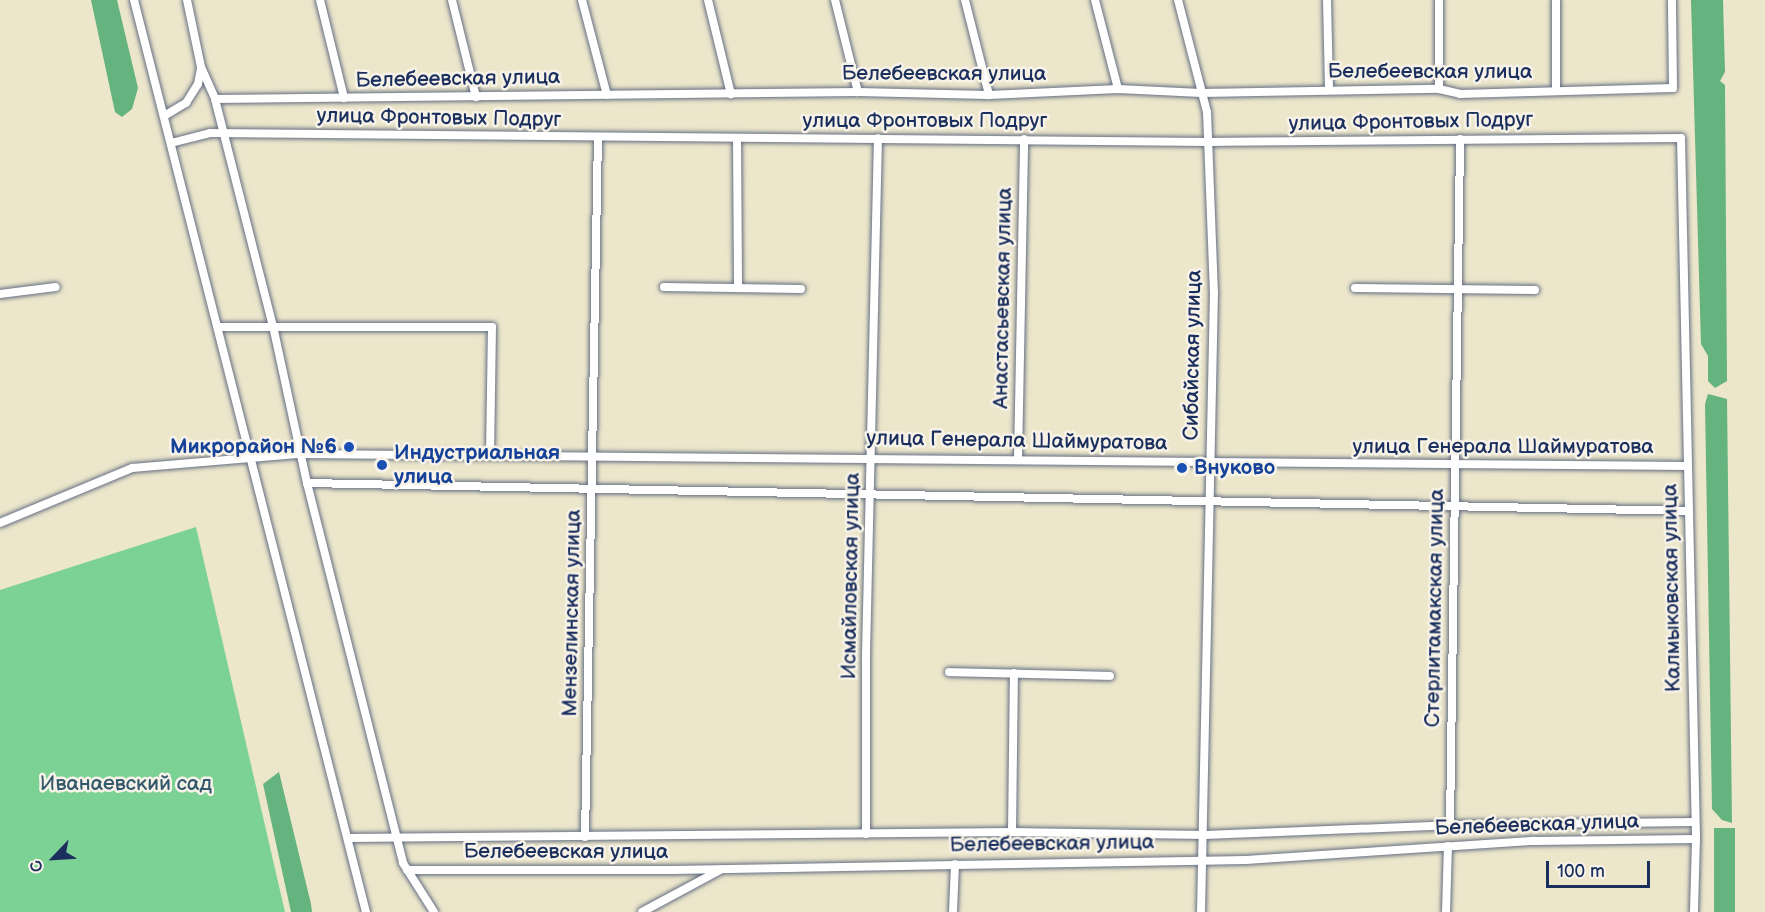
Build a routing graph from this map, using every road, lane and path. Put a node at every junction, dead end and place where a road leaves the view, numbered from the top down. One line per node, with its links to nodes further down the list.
1 (134, 0): 28 (street)
2 (188, 0): 15 (street)
3 (320, 0): 26 (street)
4 (452, 0): 25 (street)
5 (582, 0): 23 (street)
6 (708, 0): 22 (street)
7 (835, 0): 20 (street)
8 (965, 0): 24 (street)
9 (1095, 0): 16 (street)
10 (1178, 0): 21 (street, Сибайская улица)
11 (1327, 0): 19 (street)
12 (1439, 0): 17 (street)
13 (1556, 0): 18 (street)
14 (1672, 0): 18 (street, Белебеевская улица)
15 (201, 67): 27 (street); 28 (street)
16 (1118, 89): 21 (street, Белебеевская улица); 24 (street, Белебеевская улица)
17 (1439, 89): 18 (street, Белебеевская улица); 19 (street, Белебеевская улица)
18 (1556, 89)
19 (1329, 90): 21 (street, Белебеевская улица)
20 (858, 92): 22 (street, Белебеевская улица); 24 (street, Белебеевская улица)
21 (1201, 93): 36 (street, Сибайская улица)
22 (731, 94): 23 (street, Белебеевская улица)
23 (607, 95): 25 (street, Белебеевская улица)
24 (989, 95)
25 (476, 97): 26 (street, Белебеевская улица)
26 (344, 98): 27 (street, Белебеевская улица)
27 (215, 99): 29 (street)
28 (164, 116): 37 (street)
29 (223, 134): 30 (street, улица Фронтовых Подруг); 37 (street, улица Фронтовых Подруг); 46 (street)
30 (598, 137): 31 (street, улица Фронтовых Подруг); 50 (street, Мензелинская улица)
31 (736, 138): 32 (street, улица Фронтовых Подруг); 40 (street)
32 (878, 138): 34 (street, улица Фронтовых Подруг); 51 (street, Исмайловская улица)
33 (1681, 138): 35 (street, улица Фронтовых Подруг); 56 (street, Калмыковская улица)
34 (1024, 139): 36 (street, улица Фронтовых Подруг); 53 (street, Анастасьевская улица)
35 (1460, 139): 36 (street, улица Фронтовых Подруг); 43 (street, Стерлитамакская улица)
36 (1210, 142): 54 (street, Сибайская улица)
37 (171, 143): 47 (street)
38 (56, 287): 45 (street)
39 (664, 288): 40 (street)
40 (738, 288): 42 (street)
41 (1355, 288): 43 (street)
42 (801, 289)
43 (1458, 291): 44 (street); 55 (street, Стерлитамакская улица)
44 (1535, 291)
45 (0, 294)
46 (273, 326): 47 (street); 48 (street); 49 (street)
47 (219, 327): 52 (street)
48 (300, 454): 49 (street, улица Генерала Шаймуратова); 52 (street, улица Генерала Шаймуратова); 57 (street)
49 (490, 455): 50 (street, улица Генерала Шаймуратова)
50 (594, 456): 51 (street, улица Генерала Шаймуратова); 58 (street, Мензелинская улица)
51 (871, 456): 53 (street, улица Генерала Шаймуратова); 59 (street, Исмайловская улица)
52 (253, 459): 63 (street, улица Генерала Шаймуратова); 73 (street)
53 (1018, 459): 54 (street, улица Генерала Шаймуратова)
54 (1210, 462): 55 (street, улица Генерала Шаймуратова); 60 (street, Сибайская улица)
55 (1455, 463): 56 (street, улица Генерала Шаймуратова); 61 (street, Стерлитамакская улица)
56 (1688, 466): 62 (street, Калмыковская улица)
57 (307, 483): 58 (street); 75 (street)
58 (594, 489): 59 (street); 72 (street, Мензелинская улица)
59 (872, 492): 60 (street); 70 (street, Исмайловская улица)
60 (1210, 499): 61 (street); 71 (street, Сибайская улица)
61 (1455, 506): 62 (street); 68 (street, Стерлитамакская улица)
62 (1689, 511): 67 (street, Калмыковская улица)
63 (0, 523)
64 (949, 672): 65 (street)
65 (1014, 673): 66 (street); 69 (street)
66 (1110, 676)
67 (1694, 822): 68 (street, Белебеевская улица); 74 (street, Калмыковская улица)
68 (1450, 825): 71 (street, Белебеевская улица)
69 (1012, 832): 70 (street, Белебеевская улица); 71 (street, Белебеевская улица)
70 (866, 834): 72 (street, Белебеевская улица)
71 (1204, 835): 77 (street, Сибайская улица)
72 (585, 837): 75 (street, Белебеевская улица)
73 (348, 838): 75 (street, Белебеевская улица); 81 (street)
74 (1696, 839): 76 (street, Белебеевская улица); 87 (street, Калмыковская улица)
75 (397, 840): 80 (street)
76 (1449, 846): 77 (street, Белебеевская улица); 86 (street)
77 (1202, 858): 78 (street, Белебеевская улица); 85 (street, Сибайская улица)
78 (955, 864): 79 (street, Белебеевская улица); 84 (street)
79 (721, 869): 80 (street, Белебеевская улица); 83 (street)
80 (407, 870): 82 (street)
81 (366, 912)
82 (434, 912)
83 (642, 912)
84 (953, 912)
85 (1201, 912)
86 (1446, 912)
87 (1694, 912)

